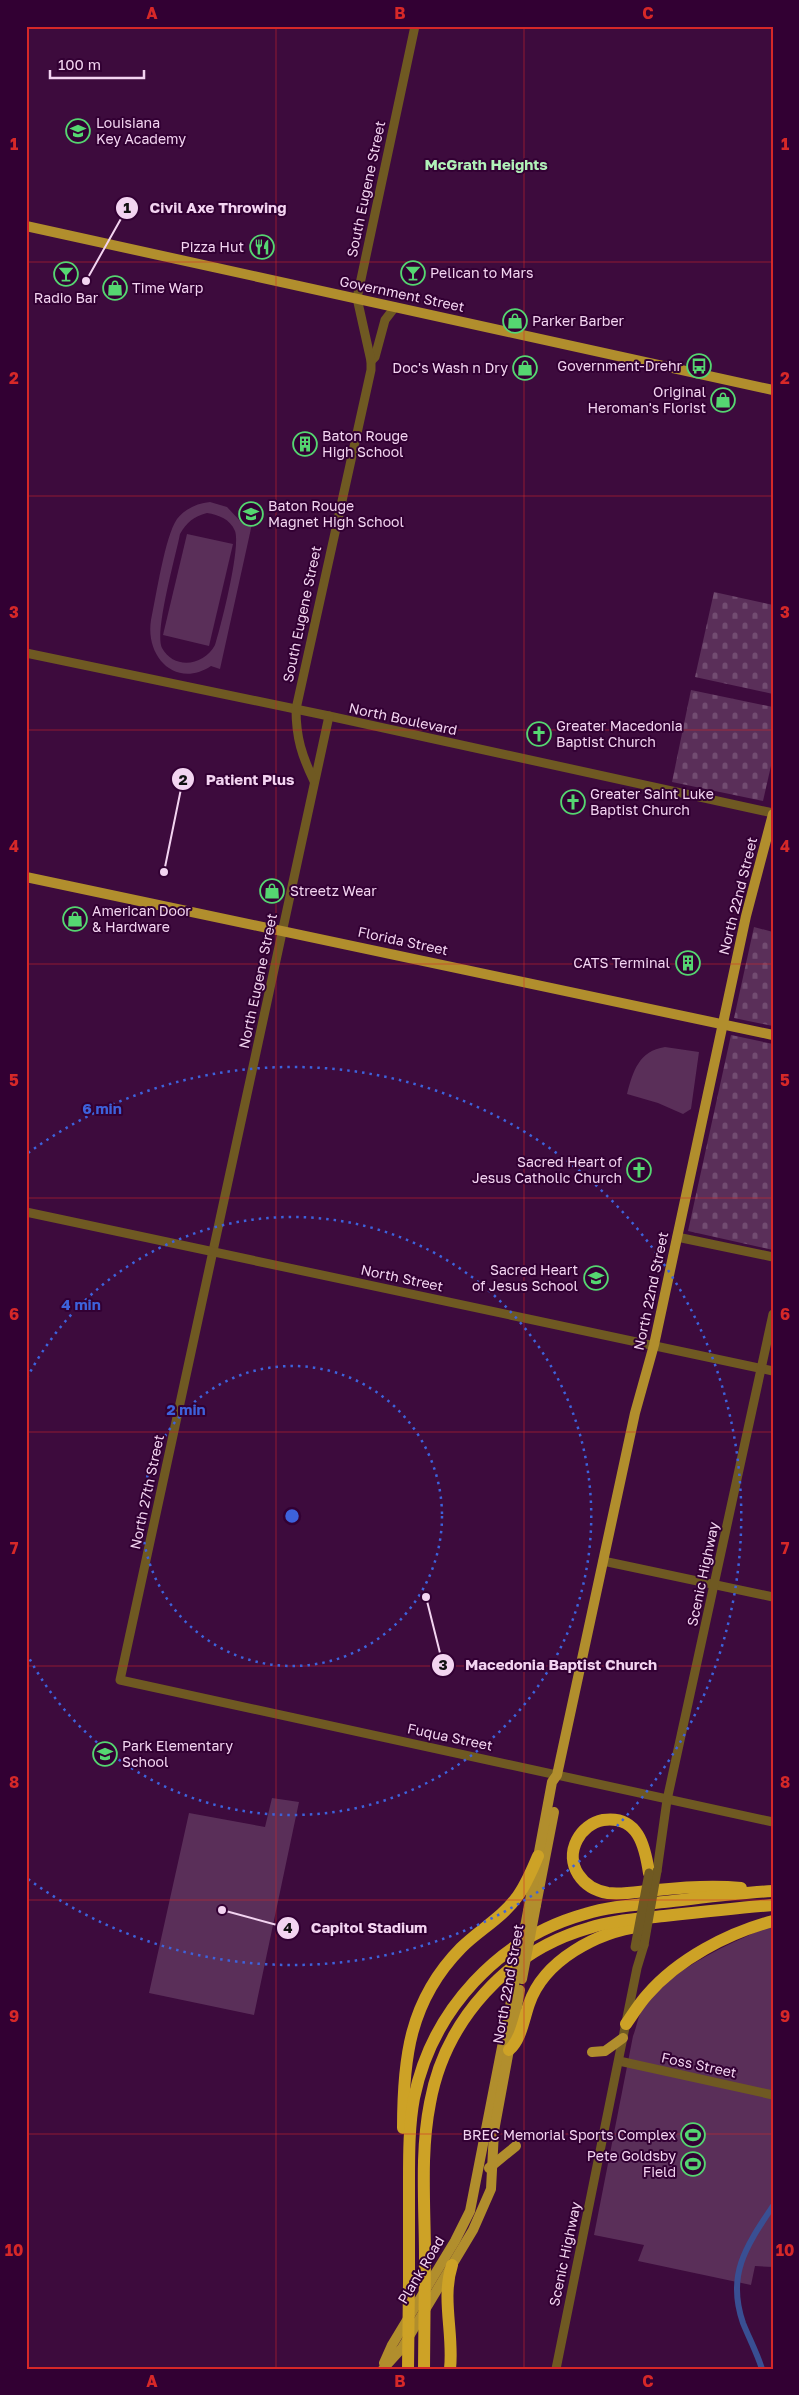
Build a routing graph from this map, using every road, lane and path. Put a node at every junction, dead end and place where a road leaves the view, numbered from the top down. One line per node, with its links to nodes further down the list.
1 (415, 26): 3 (street, South Eugene Street)
2 (26, 226): 3 (main road, Government Street)
3 (357, 298): 4 (main road, Government Street); 5 (street, South Eugene Street)
4 (395, 307): 5 (street); 6 (main road, Government Street)
5 (371, 361): 8 (street, South Eugene Street)
6 (773, 390)
7 (26, 653): 8 (street, North Boulevard)
8 (296, 710): 9 (street, North Boulevard); 10 (street, South Eugene Street)
9 (329, 716): 10 (street, North Eugene Street); 11 (street, North Boulevard)
10 (314, 781): 13 (street, North Eugene Street)
11 (773, 814): 14 (main road, North 22nd Street)
12 (26, 877): 13 (main road, Florida Street)
13 (283, 930): 14 (main road, Florida Street); 18 (street, North Eugene Street)
14 (723, 1024): 15 (main road, Florida Street); 17 (main road, North 22nd Street)
15 (773, 1035)
16 (26, 1212): 18 (street, North Street)
17 (677, 1237): 19 (street); 21 (main road, North 22nd Street)
18 (213, 1251): 21 (street, North Street); 27 (street, North 27th Street)
19 (773, 1257)
20 (773, 1314): 22 (street, Scenic Highway)
21 (654, 1346): 22 (street, North Street); 24 (main road, North 22nd Street)
22 (761, 1368): 23 (street, North Street); 25 (street, Scenic Highway)
23 (773, 1371)
24 (603, 1561): 25 (street); 28 (main road, North 22nd Street)
25 (714, 1585): 26 (street); 29 (street, Scenic Highway)
26 (773, 1598)
27 (120, 1680): 28 (street, Fuqua Street)
28 (557, 1775): 29 (street, Fuqua Street); 31 (main road, North 22nd Street); 35 (main road, North 22nd Street)
29 (668, 1800): 30 (street, Fuqua Street); 32 (street, Scenic Highway)
30 (773, 1822)
31 (538, 1856): 35 (main road, North 22nd Street); 49 (highway)
32 (653, 1872): 33 (highway); 39 (street, Scenic Highway, bridge)
33 (769, 1891): 49 (highway)
34 (773, 1905): 36 (highway)
35 (532, 1908): 38 (main road, North 22nd Street, bridge)
36 (727, 1910): 41 (highway); 53 (highway, bridge)
37 (773, 1921): 39 (highway)
38 (516, 1993): 41 (main road, North 22nd Street); 47 (main road, North 22nd Street)
39 (626, 2024): 40 (street, Scenic Highway)
40 (624, 2038): 42 (main road); 43 (street, Scenic Highway)
41 (509, 2050): 45 (main road, North 22nd Street)
42 (592, 2052)
43 (619, 2062): 44 (street, Foss Street); 55 (street, Scenic Highway)
44 (773, 2095)
45 (494, 2140): 46 (main road, North 22nd Street); 46 (main road)
46 (493, 2164): 47 (main road); 48 (main road, North 22nd Street)
47 (477, 2182): 51 (main road, Plank Road)
48 (487, 2198): 50 (main road, Plank Road)
49 (409, 2218): 52 (highway, bridge)
50 (452, 2265): 51 (main road, Plank Road); 54 (highway)
51 (382, 2369)
52 (408, 2369)
53 (424, 2369)
54 (450, 2369)
55 (556, 2369)

